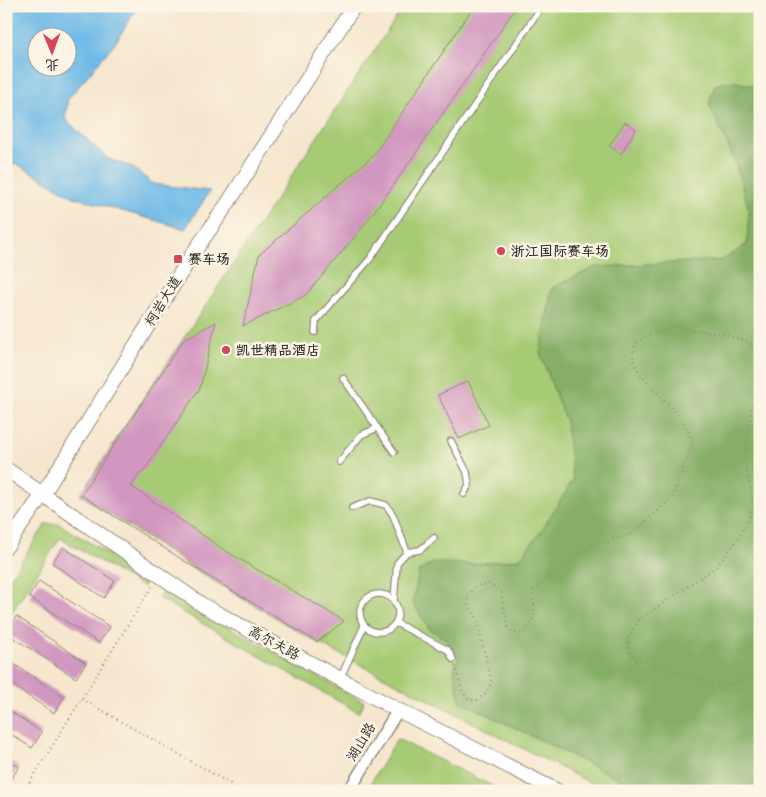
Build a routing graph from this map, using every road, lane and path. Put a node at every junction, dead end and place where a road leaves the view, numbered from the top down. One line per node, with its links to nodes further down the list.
1 (354, 6): 12 (street, 柯岩大道)
2 (542, 6): 3 (lane)
3 (315, 332)
4 (760, 349): 22 (path)
5 (343, 378): 7 (lane)
6 (760, 385): 23 (path)
7 (377, 428): 9 (lane); 10 (lane)
8 (451, 441): 13 (lane)
9 (394, 452)
10 (339, 462)
11 (6, 469): 12 (street, 高尔夫路)
12 (42, 494): 16 (street, 柯岩大道); 18 (street, 高尔夫路)
13 (464, 494)
14 (352, 508): 17 (lane)
15 (434, 538): 17 (lane)
16 (6, 547)
17 (407, 552): 19 (lane)
18 (160, 576): 24 (street, 高尔夫路); 25 (path)
19 (394, 600): 20 (lane); 21 (lane)
20 (396, 623): 21 (lane); 22 (lane)
21 (364, 626): 24 (lane)
22 (453, 659)
23 (760, 675)
24 (340, 678): 26 (street, 高尔夫路)
25 (82, 699): 27 (path); 28 (path)
26 (398, 710): 29 (street, 湖山路); 30 (street, 高尔夫路)
27 (24, 791)
28 (243, 791)
29 (349, 791)
30 (557, 791)

